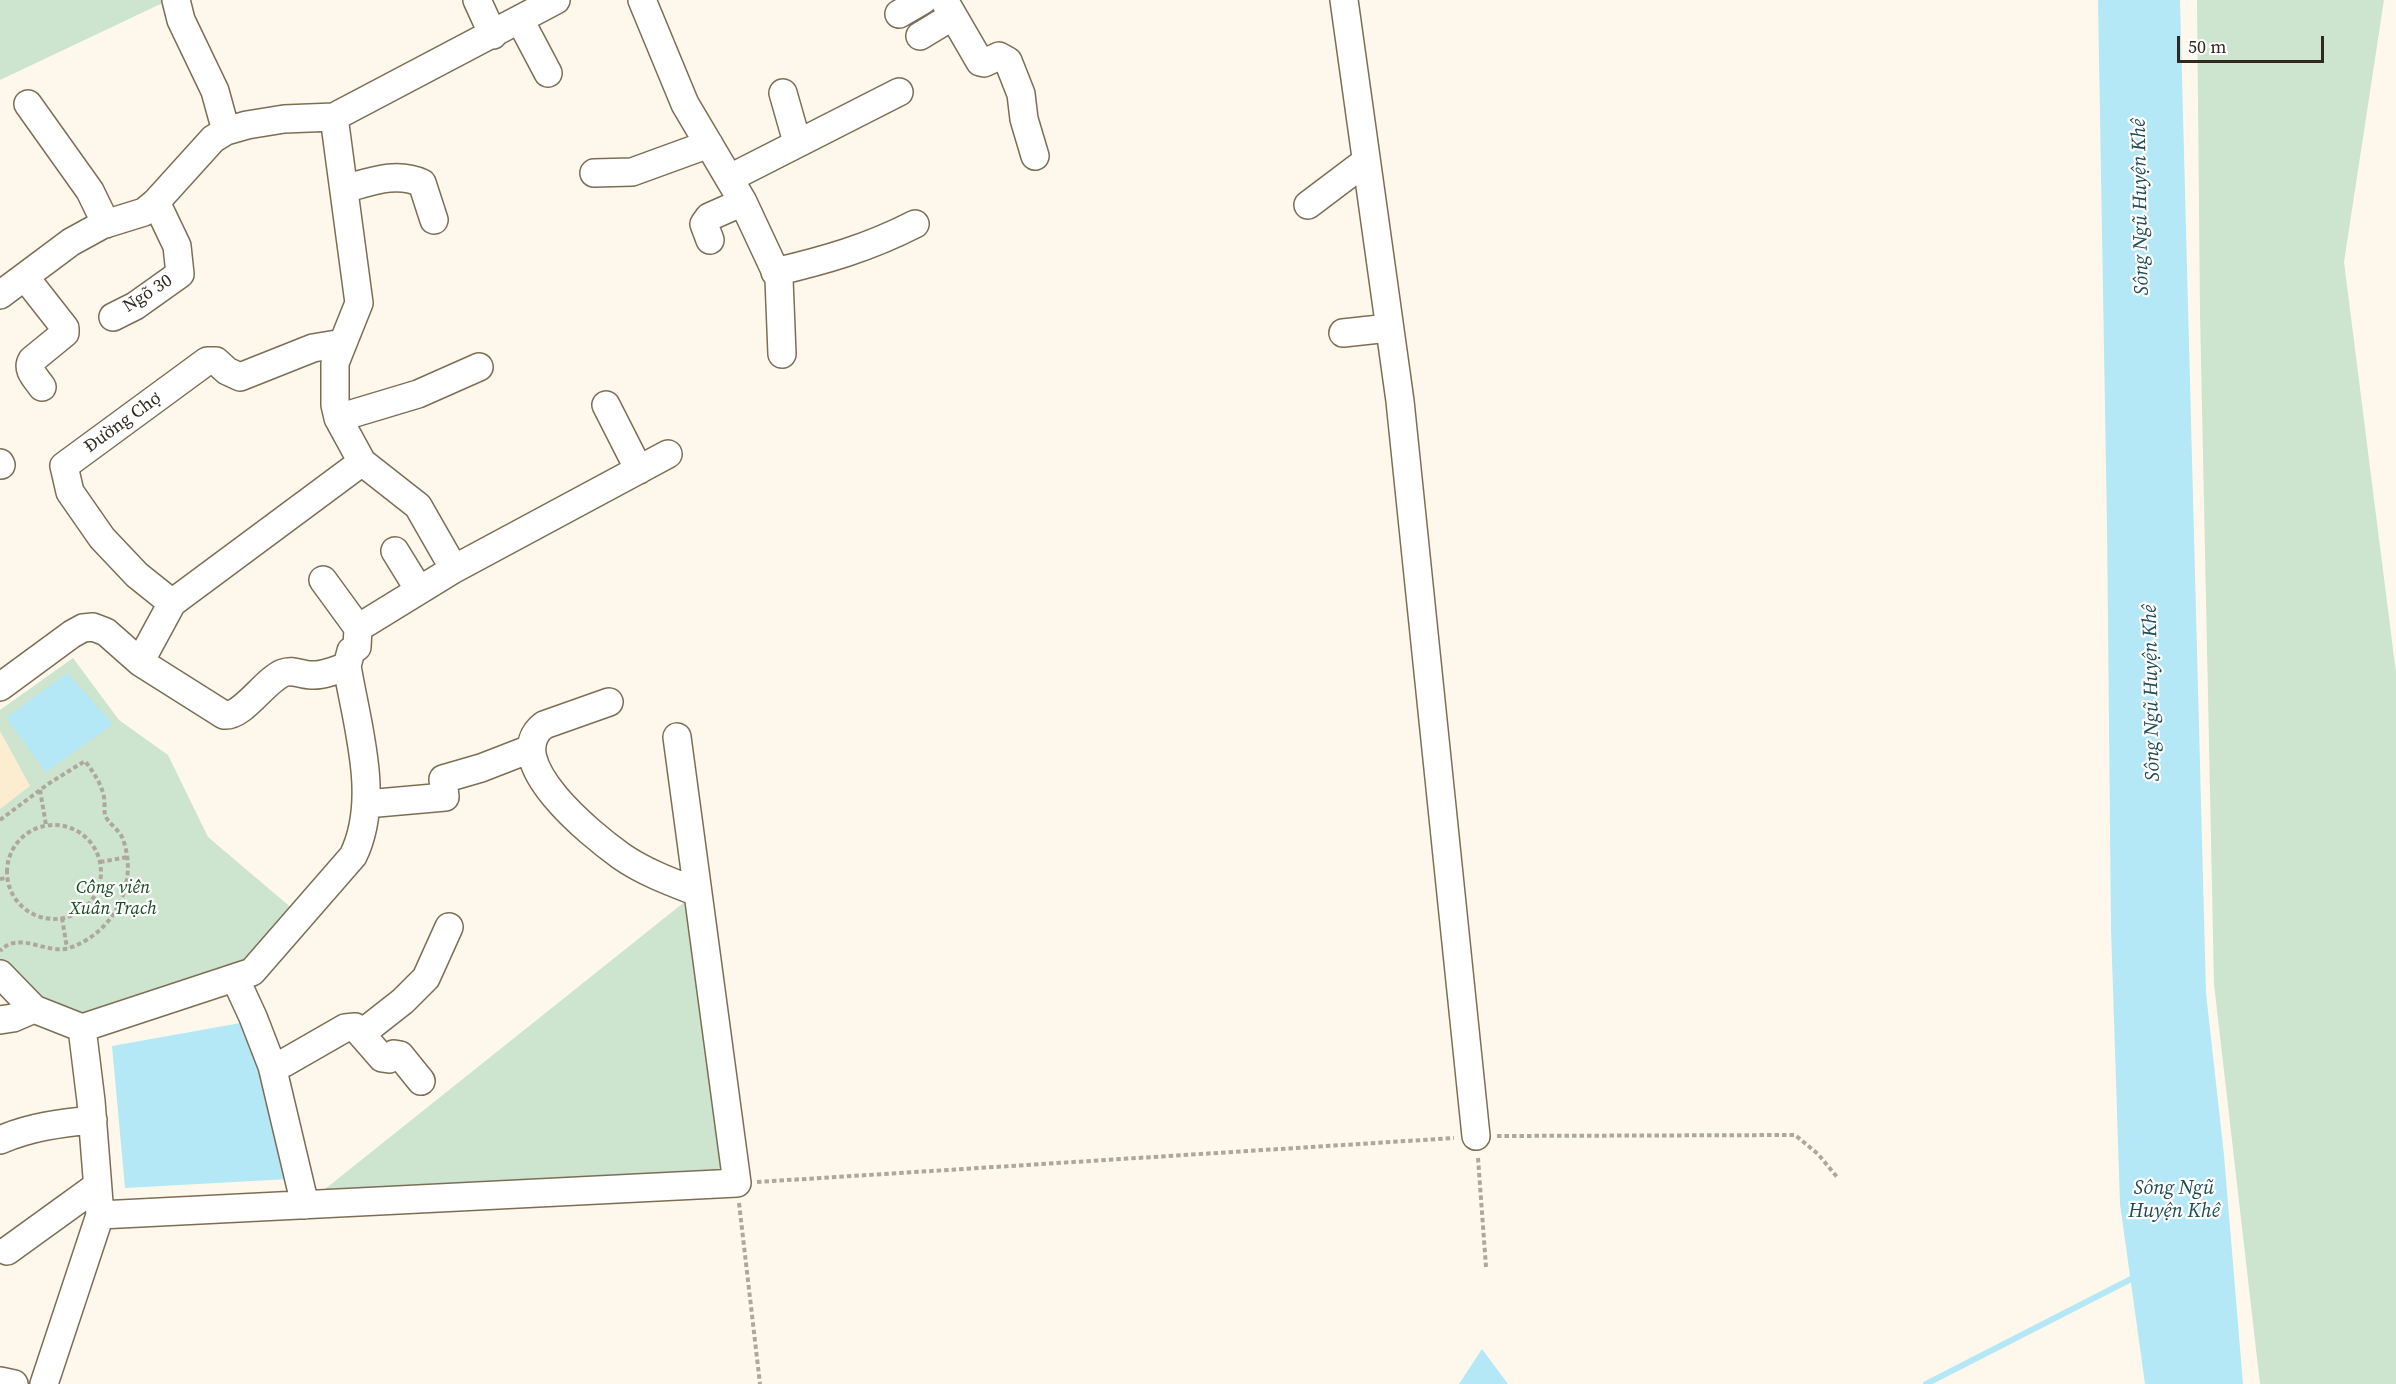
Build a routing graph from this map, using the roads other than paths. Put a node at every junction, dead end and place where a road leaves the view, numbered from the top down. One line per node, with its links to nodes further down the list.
1 (176, 0): 17 (street)
2 (477, 0): 10 (street)
3 (556, 0): 9 (street)
4 (642, 0): 19 (street)
5 (922, 0): 8 (street)
6 (1344, 0): 21 (street)
7 (949, 8): 11 (street); 20 (street)
8 (899, 14)
9 (520, 20): 10 (street); 12 (street)
10 (493, 35): 16 (street)
11 (920, 36)
12 (548, 73)
13 (899, 92): 18 (street)
14 (783, 93): 18 (street)
15 (28, 104): 29 (street)
16 (334, 117): 17 (street); 24 (street)
17 (226, 130): 25 (street)
18 (797, 142): 23 (street)
19 (709, 144): 22 (street); 23 (street)
20 (1035, 156)
21 (1365, 162): 27 (street); 36 (street)
22 (594, 172)
23 (730, 178): 26 (street)
24 (344, 189): 28 (street); 38 (street)
25 (156, 202): 29 (street); 35 (street, Ngõ 30)
26 (743, 202): 31 (street); 32 (street)
27 (1308, 204)
28 (435, 220)
29 (106, 224): 33 (street)
30 (915, 224): 32 (street)
31 (710, 240)
32 (776, 272): 39 (street)
33 (25, 277): 34 (street); 41 (street)
34 (0, 296)
35 (113, 317)
36 (1389, 328): 37 (street); 71 (street)
37 (1343, 333)
38 (343, 343): 43 (street); 51 (street, Đường Chợ)
39 (782, 354)
40 (479, 367): 43 (street)
41 (42, 387)
42 (606, 405): 46 (street)
43 (338, 418): 45 (street)
44 (668, 454): 46 (street)
45 (362, 462): 48 (street); 51 (street)
46 (639, 470): 48 (street)
47 (395, 551): 50 (street)
48 (454, 569): 50 (street)
49 (323, 580): 52 (street)
50 (419, 590): 52 (street)
51 (172, 603): 53 (street)
52 (358, 628): 54 (street)
53 (140, 662): 54 (street); 55 (street)
54 (347, 666): 59 (street)
55 (0, 687)
56 (609, 702): 58 (street)
57 (677, 737): 60 (street)
58 (530, 749): 59 (street); 60 (street)
59 (366, 804): 63 (street)
60 (697, 892): 74 (street)
61 (449, 927): 67 (street)
62 (0, 974): 64 (street)
63 (235, 978): 66 (street); 68 (street)
64 (34, 1009): 65 (street); 66 (street)
65 (0, 1020)
66 (82, 1028): 70 (street)
67 (361, 1034): 68 (street); 69 (street)
68 (272, 1066): 74 (street)
69 (420, 1081)
70 (93, 1120): 72 (street); 73 (street)
71 (1476, 1136)
72 (0, 1140)
73 (98, 1186): 75 (street); 76 (street)
74 (305, 1205): 75 (street)
75 (100, 1215): 79 (street)
76 (7, 1251)
77 (0, 1381): 78 (street)
78 (14, 1384)
79 (44, 1384)

